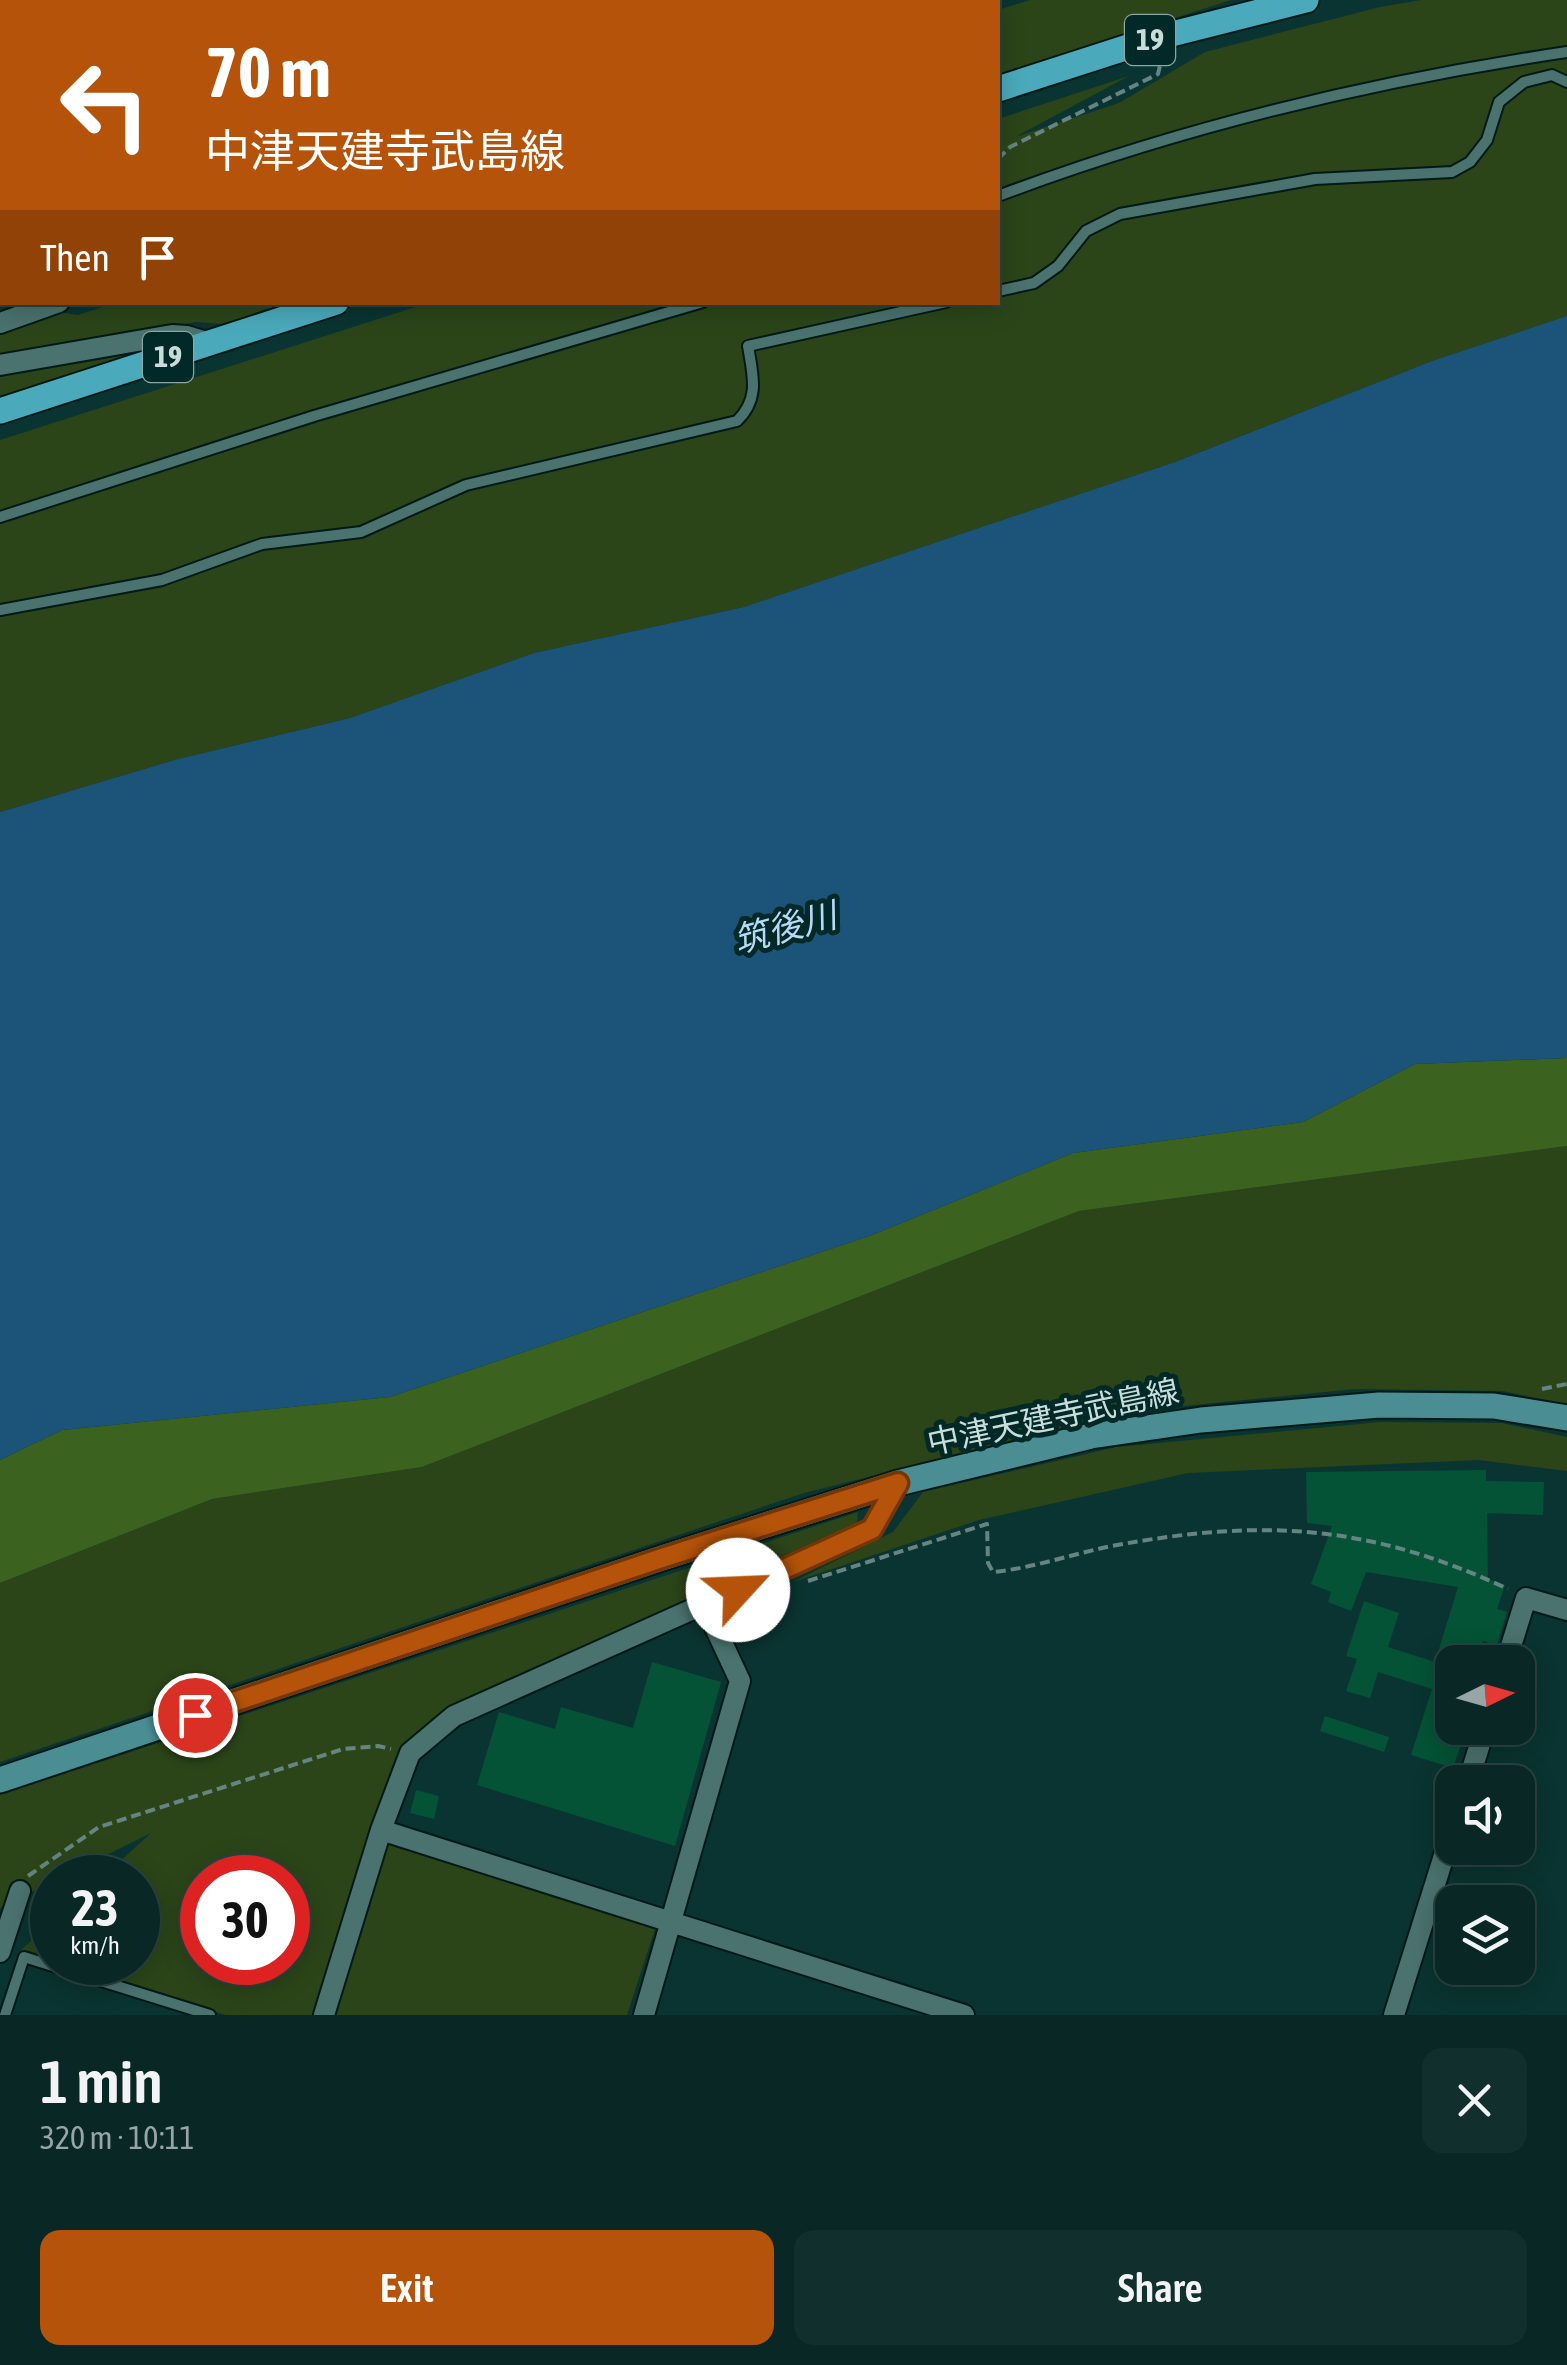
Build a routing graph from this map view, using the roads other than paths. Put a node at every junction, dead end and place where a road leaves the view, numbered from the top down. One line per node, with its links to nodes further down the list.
1 (1306, 0): 4 (main road, 19)
2 (1567, 52): 5 (lane)
3 (1567, 82): 6 (lane)
4 (1000, 88)
5 (1000, 195)
6 (1000, 291)
7 (52, 305): 11 (street)
8 (327, 305): 12 (main road, 19)
9 (693, 305): 15 (lane)
10 (932, 305): 16 (lane)
11 (0, 324)
12 (210, 343): 13 (street); 14 (main road, 19)
13 (0, 366)
14 (0, 411)
15 (0, 517)
16 (0, 610)
17 (1567, 1418): 18 (main road, 中津天建寺武島線)
18 (898, 1483): 19 (street); 22 (main road, 中津天建寺武島線)
19 (705, 1606): 23 (street); 26 (street)
20 (1567, 1610): 21 (street)
21 (1511, 1645)
22 (0, 1780)
23 (381, 1830): 26 (street); 30 (street)
24 (1441, 1865): 33 (street)
25 (20, 1891): 27 (street)
26 (673, 1922): 31 (street); 32 (street)
27 (0, 1952)
28 (5, 2015): 29 (lane)
29 (210, 2015)
30 (324, 2015)
31 (644, 2015)
32 (964, 2015)
33 (1394, 2015)

